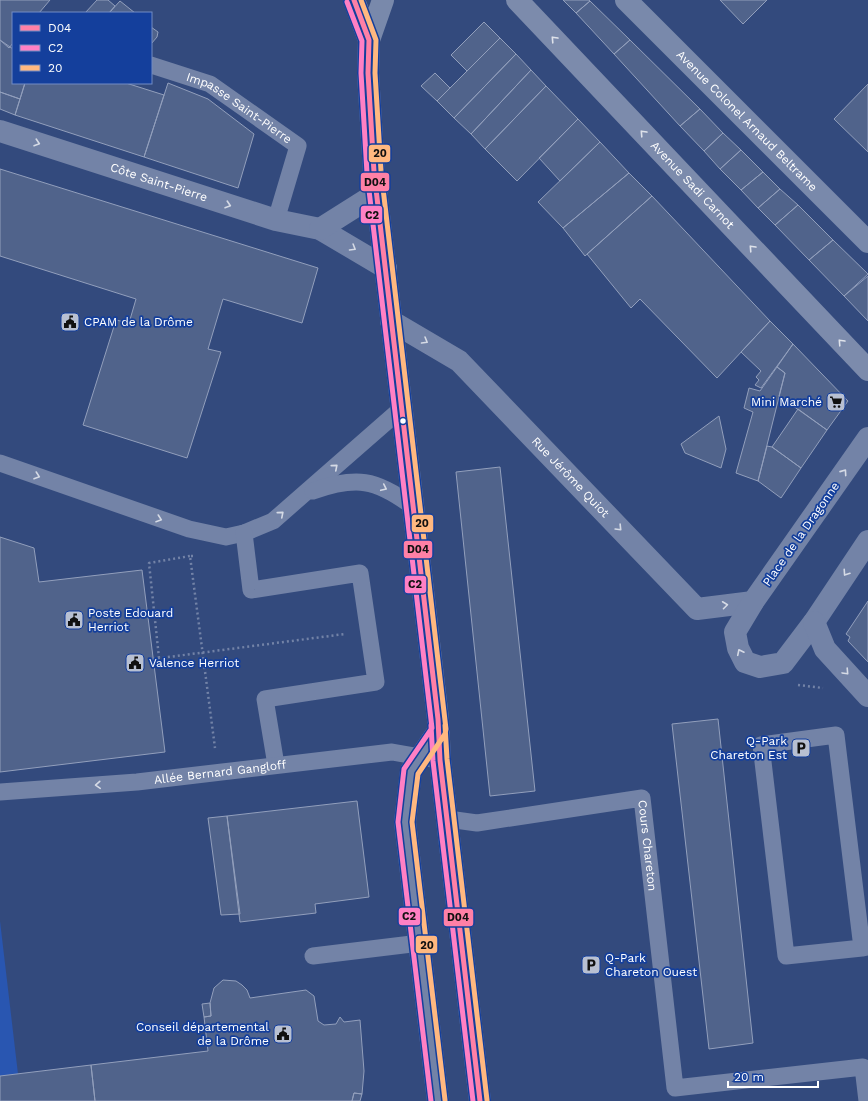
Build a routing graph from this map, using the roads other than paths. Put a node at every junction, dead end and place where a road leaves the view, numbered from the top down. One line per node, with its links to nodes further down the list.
1 (354, 0): 5 (main road)
2 (383, 0): 5 (main road)
3 (517, 0): 14 (main road, Avenue Sadi Carnot, one-way to 3)
4 (626, 0): 11 (main road, Avenue Colonel Arnaud Beltrame)
5 (368, 40): 8 (main road)
6 (152, 65): 9 (lane, Impasse Saint-Pierre)
7 (0, 131): 9 (street, Côte Saint-Pierre, one-way to 9)
8 (378, 203): 10 (street); 12 (main road)
9 (276, 220): 10 (street, Côte Saint-Pierre)
10 (320, 229): 12 (street, Côte Saint-Pierre, one-way to 12)
11 (868, 242)
12 (386, 268): 13 (main road)
13 (391, 321): 15 (main road); 22 (street, Rue Jérôme Quiot, one-way to 22)
14 (868, 370)
15 (401, 409): 18 (lane, one-way to 15); 19 (main road)
16 (868, 438): 22 (street, Place de la Dragonne, one-way to 16)
17 (0, 463): 20 (lane, one-way to 20)
18 (305, 493): 19 (lane, one-way to 19); 20 (lane, one-way to 18)
19 (412, 506): 25 (main road)
20 (244, 533): 26 (lane)
21 (868, 541): 23 (street, one-way to 23)
22 (753, 602): 23 (street, Place de la Dragonne, one-way to 22)
23 (814, 622): 24 (street, one-way to 24)
24 (868, 696)
25 (430, 758): 26 (lane, Allée Bernard Gangloff); 28 (main road); 29 (street)
26 (276, 766): 27 (lane, Allée Bernard Gangloff, one-way to 27)
27 (0, 792)
28 (448, 819): 33 (main road); 34 (lane, Cours Chareton)
29 (420, 943): 31 (lane); 32 (street)
30 (865, 948): 30 (lane)
31 (313, 956)
32 (438, 1101)
33 (480, 1101)
34 (867, 1101)

